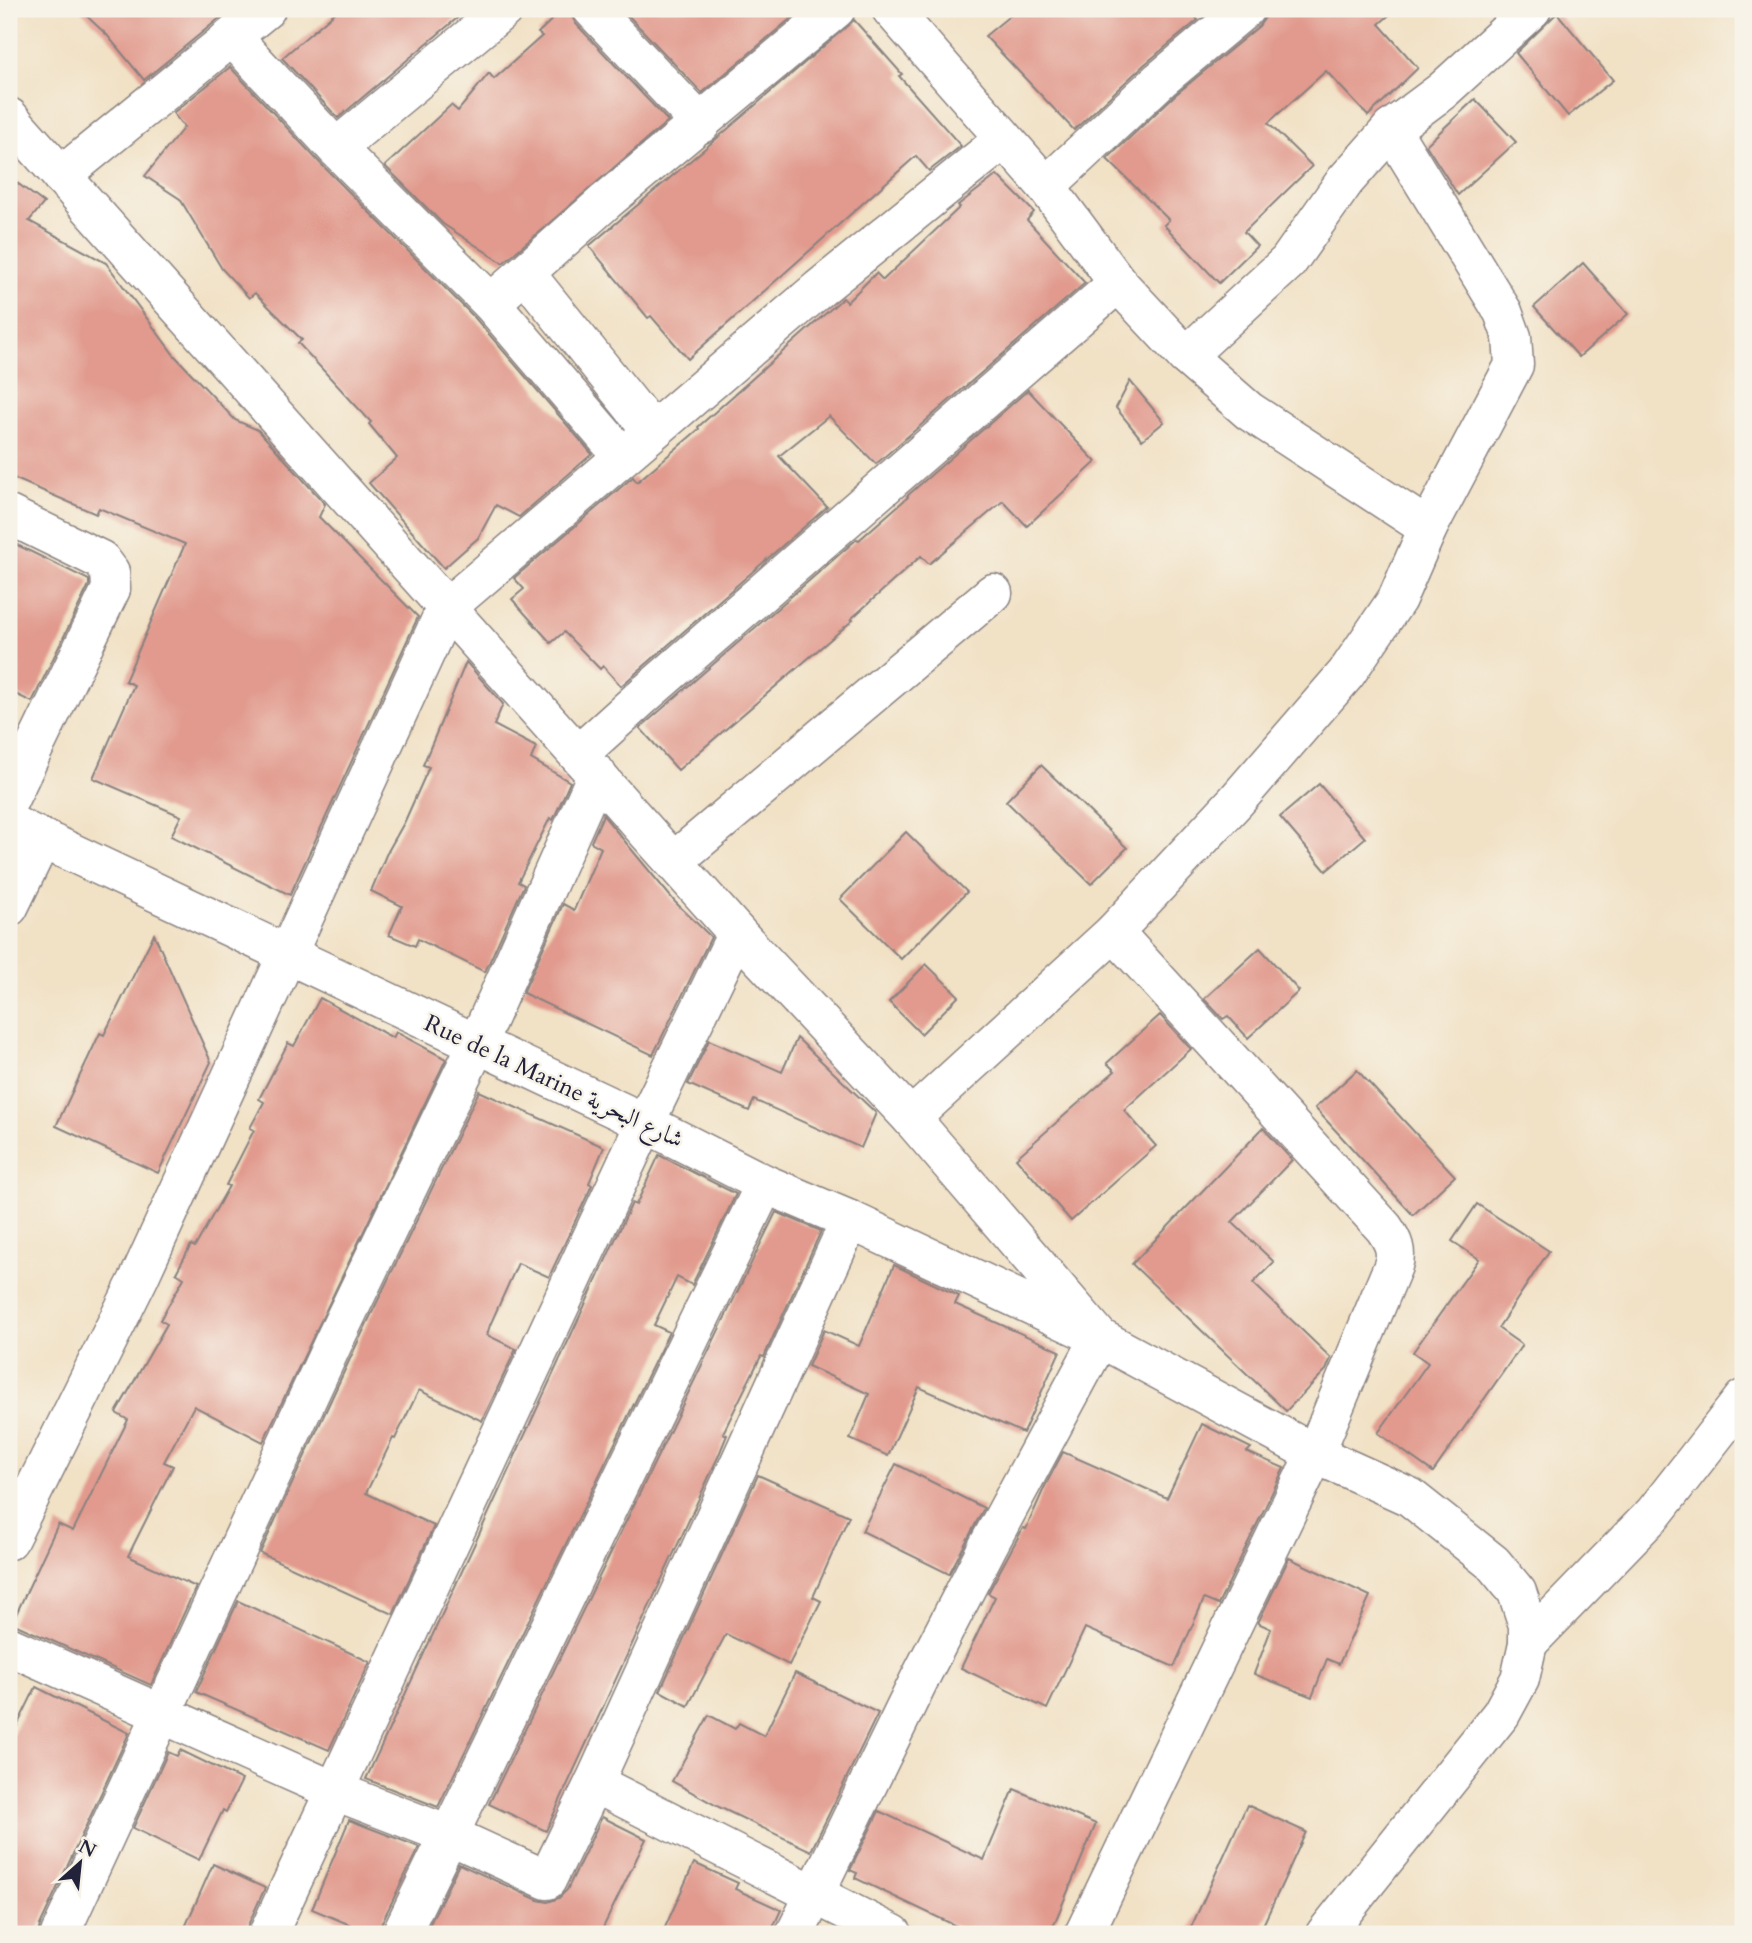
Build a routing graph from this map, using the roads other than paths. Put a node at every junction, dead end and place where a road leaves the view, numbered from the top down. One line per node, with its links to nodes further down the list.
1 (266, 9): 8 (street)
2 (504, 9): 13 (street)
3 (592, 9): 10 (street)
4 (836, 9): 10 (street)
5 (891, 9): 12 (street)
6 (1532, 9): 11 (street)
7 (1226, 14): 15 (street)
8 (232, 37): 13 (street); 14 (street)
9 (9, 117): 14 (street)
10 (701, 124): 16 (street)
11 (1391, 129): 19 (street); 23 (street)
12 (1003, 139): 15 (street); 20 (street)
13 (336, 148): 18 (street)
14 (61, 176): 25 (street)
15 (1046, 186): 17 (street)
16 (525, 273): 18 (street); 20 (street)
17 (1118, 283): 19 (street); 26 (street)
18 (491, 303): 21 (street)
19 (1186, 356): 23 (street)
20 (652, 431): 21 (street)
21 (622, 456): 25 (street)
22 (9, 515): 27 (street)
23 (1428, 527): 32 (street)
24 (993, 593): 30 (street)
25 (446, 608): 26 (street); 34 (street)
26 (588, 764): 30 (street); 35 (street)
27 (9, 800)
28 (9, 823): 29 (street, Rue de la Marine شارع البحرية)
29 (43, 839): 31 (street); 34 (street, Rue de la Marine شارع البحرية)
30 (674, 860): 33 (street)
31 (9, 907)
32 (1114, 932): 36 (street); 42 (street)
33 (737, 933): 36 (street); 37 (street)
34 (289, 955): 35 (street, Rue de la Marine شارع البحرية); 43 (street)
35 (477, 1044): 37 (street, Rue de la Marine شارع البحرية); 46 (street)
36 (911, 1118): 40 (street)
37 (645, 1123): 38 (street, Rue de la Marine شارع البحرية); 48 (street)
38 (765, 1184): 39 (street, Rue de la Marine شارع البحرية); 49 (street)
39 (850, 1220): 40 (street, Rue de la Marine شارع البحرية); 47 (street)
40 (1100, 1338): 42 (street, Rue de la Marine شارع البحرية); 50 (street)
41 (1743, 1399): 44 (street)
42 (1315, 1454): 44 (street, Rue de la Marine شارع البحرية); 56 (street)
43 (9, 1540)
44 (1528, 1643): 57 (street)
45 (9, 1646): 46 (street)
46 (164, 1714): 48 (street); 51 (street)
47 (594, 1783): 49 (street); 50 (street)
48 (335, 1791): 49 (street); 52 (street)
49 (449, 1835): 53 (street)
50 (815, 1894): 54 (street); 55 (street)
51 (60, 1934)
52 (268, 1934)
53 (401, 1934)
54 (795, 1934)
55 (893, 1934)
56 (1084, 1934)
57 (1325, 1934)

